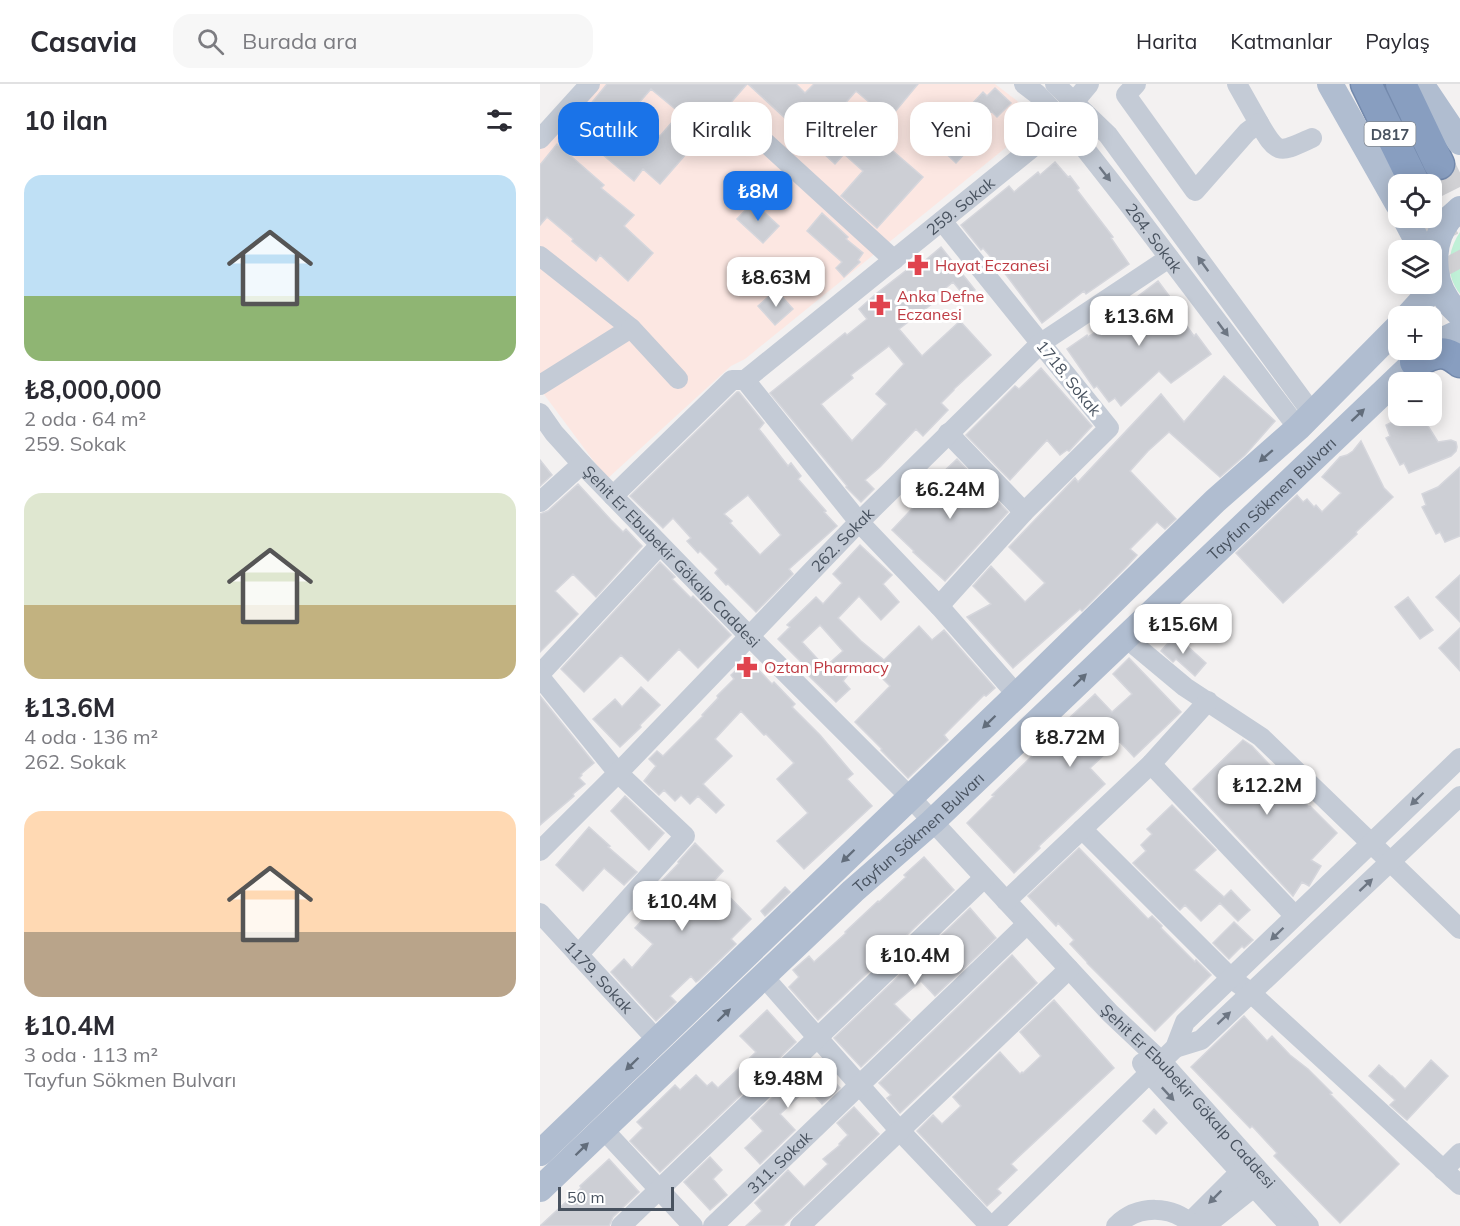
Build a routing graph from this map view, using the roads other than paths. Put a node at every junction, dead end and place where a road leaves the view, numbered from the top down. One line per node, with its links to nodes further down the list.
1 (590, 84): 17 (street)
2 (1024, 84): 11 (street, 264. Sokak)
3 (1055, 84): 12 (street, 264. Sokak)
4 (1089, 84): 12 (street)
5 (1136, 84): 14 (street)
6 (1237, 84): 14 (street)
7 (1330, 84): 24 (main road)
8 (1366, 84): 23 (highway, D817)
9 (1401, 84): 22 (highway, D817)
10 (1422, 84): 13 (main road); 18 (main road)
11 (1045, 102)
12 (1074, 102)
13 (1460, 114)
14 (1259, 123): 16 (street)
15 (1098, 125): 43 (street, 264. Sokak, one-way to 15)
16 (1312, 138)
17 (540, 139)
18 (1460, 142)
19 (772, 149): 30 (street)
20 (1022, 156): 26 (street, 259. Sokak)
21 (1090, 156): 29 (street, 264. Sokak, one-way to 29)
22 (1439, 164)
23 (1410, 174)
24 (1388, 186)
25 (1460, 209): 27 (main road)
26 (942, 221): 30 (street, 259. Sokak); 36 (street, 1718. Sokak)
27 (1438, 240)
28 (540, 256): 33 (street)
29 (1169, 258): 36 (street, 262. Sokak); 43 (street, 264. Sokak, one-way to 43)
30 (894, 260): 40 (street, 259. Sokak)
31 (1442, 290): 32 (main road)
32 (1460, 314)
33 (630, 328): 39 (street); 41 (street)
34 (1460, 332): 37 (main road, Tayfun Sökmen Bulvarı)
35 (1388, 337): 43 (main road, Tayfun Sökmen Bulvarı)
36 (1041, 343): 44 (street, 262. Sokak); 48 (street, 1718. Sokak)
37 (1415, 362): 38 (highway); 54 (main road, Tayfun Sökmen Bulvarı, one-way to 37)
38 (1460, 362)
39 (678, 379)
40 (745, 380): 46 (street, 259. Sokak); 49 (street)
41 (540, 385)
42 (540, 413): 45 (street, Şehit Er Ebubekir Gökalp Caddesi)
43 (1305, 421): 52 (main road, Tayfun Sökmen Bulvarı, one-way to 52)
44 (948, 433): 48 (street); 49 (street, 262. Sokak)
45 (582, 464): 46 (street, Şehit Er Ebubekir Gökalp Caddesi); 47 (street)
46 (613, 496): 50 (street, Şehit Er Ebubekir Gökalp Caddesi)
47 (540, 502)
48 (1024, 512): 51 (street, 1718. Sokak)
49 (859, 522): 51 (street); 53 (street, 262. Sokak)
50 (660, 545): 53 (street, Şehit Er Ebubekir Gökalp Caddesi); 55 (street)
51 (939, 606): 56 (street)
52 (1102, 611): 54 (main road); 56 (main road, Tayfun Sökmen Bulvarı)
53 (749, 636): 60 (street, 262. Sokak); 62 (street, Şehit Er Ebubekir Gökalp Caddesi)
54 (1125, 637): 57 (street); 63 (main road, Tayfun Sökmen Bulvarı, one-way to 54)
55 (540, 676): 60 (street)
56 (1017, 695): 62 (main road, Tayfun Sökmen Bulvarı, one-way to 62)
57 (1208, 701): 59 (street); 65 (street)
58 (1460, 758): 65 (street, one-way to 65)
59 (1151, 764): 64 (street); 71 (street)
60 (618, 773): 66 (street, 262. Sokak); 74 (street)
61 (1460, 796): 67 (street)
62 (910, 797): 63 (street, Şehit Er Ebubekir Gökalp Caddesi); 75 (main road, Tayfun Sökmen Bulvarı, one-way to 75)
63 (932, 822): 68 (street, Şehit Er Ebubekir Gökalp Caddesi); 77 (main road, Tayfun Sökmen Bulvarı)
64 (1082, 829): 69 (street); 78 (street)
65 (1372, 843): 67 (street); 71 (street)
66 (540, 851)
67 (1390, 861): 73 (street); 79 (street, one-way to 67)
68 (984, 878): 69 (street, Şehit Er Ebubekir Gökalp Caddesi); 80 (street)
69 (1006, 901): 72 (street, Şehit Er Ebubekir Gökalp Caddesi)
70 (540, 913): 74 (street, 1179. Sokak)
71 (1295, 916): 78 (street, one-way to 78)
72 (1027, 924): 76 (street, Şehit Er Ebubekir Gökalp Caddesi); 84 (street, 311. Sokak)
73 (1460, 929)
74 (578, 955): 81 (street, 1179. Sokak)
75 (745, 956): 77 (main road); 81 (main road, Tayfun Sökmen Bulvarı)
76 (1069, 969): 83 (street, Şehit Er Ebubekir Gökalp Caddesi); 86 (street)
77 (764, 977): 80 (street); 82 (main road, Tayfun Sökmen Bulvarı, one-way to 77)
78 (1231, 978): 79 (street); 83 (street)
79 (1251, 993): 83 (street, one-way to 79); 89 (street)
80 (818, 1038): 84 (street); 94 (street)
81 (657, 1040): 82 (main road); 87 (main road, Tayfun Sökmen Bulvarı, one-way to 87)
82 (675, 1061): 85 (main road, Tayfun Sökmen Bulvarı)
83 (1162, 1061): 90 (street, Şehit Er Ebubekir Gökalp Caddesi, one-way to 90); 100 (street); 103 (street, Şehit Er Ebubekir Gökalp Caddesi)
84 (859, 1086): 86 (street); 98 (street, 311. Sokak)
85 (603, 1129): 93 (main road, Tayfun Sökmen Bulvarı, one-way to 85); 94 (street)
86 (900, 1131): 99 (street); 100 (street)
87 (540, 1153)
88 (1460, 1153): 89 (street)
89 (1443, 1170): 91 (street)
90 (1240, 1172): 92 (street, Şehit Er Ebubekir Gökalp Caddesi); 95 (street, one-way to 95)
91 (1460, 1185)
92 (1254, 1187): 95 (street); 102 (street, Şehit Er Ebubekir Gökalp Caddesi)
93 (540, 1189)
94 (660, 1190): 96 (street); 97 (street)
95 (1196, 1225): 101 (street)
96 (621, 1226)
97 (693, 1226)
98 (713, 1226)
99 (800, 1226)
100 (991, 1226)
101 (1116, 1226)
102 (1290, 1226)
103 (1309, 1226)

